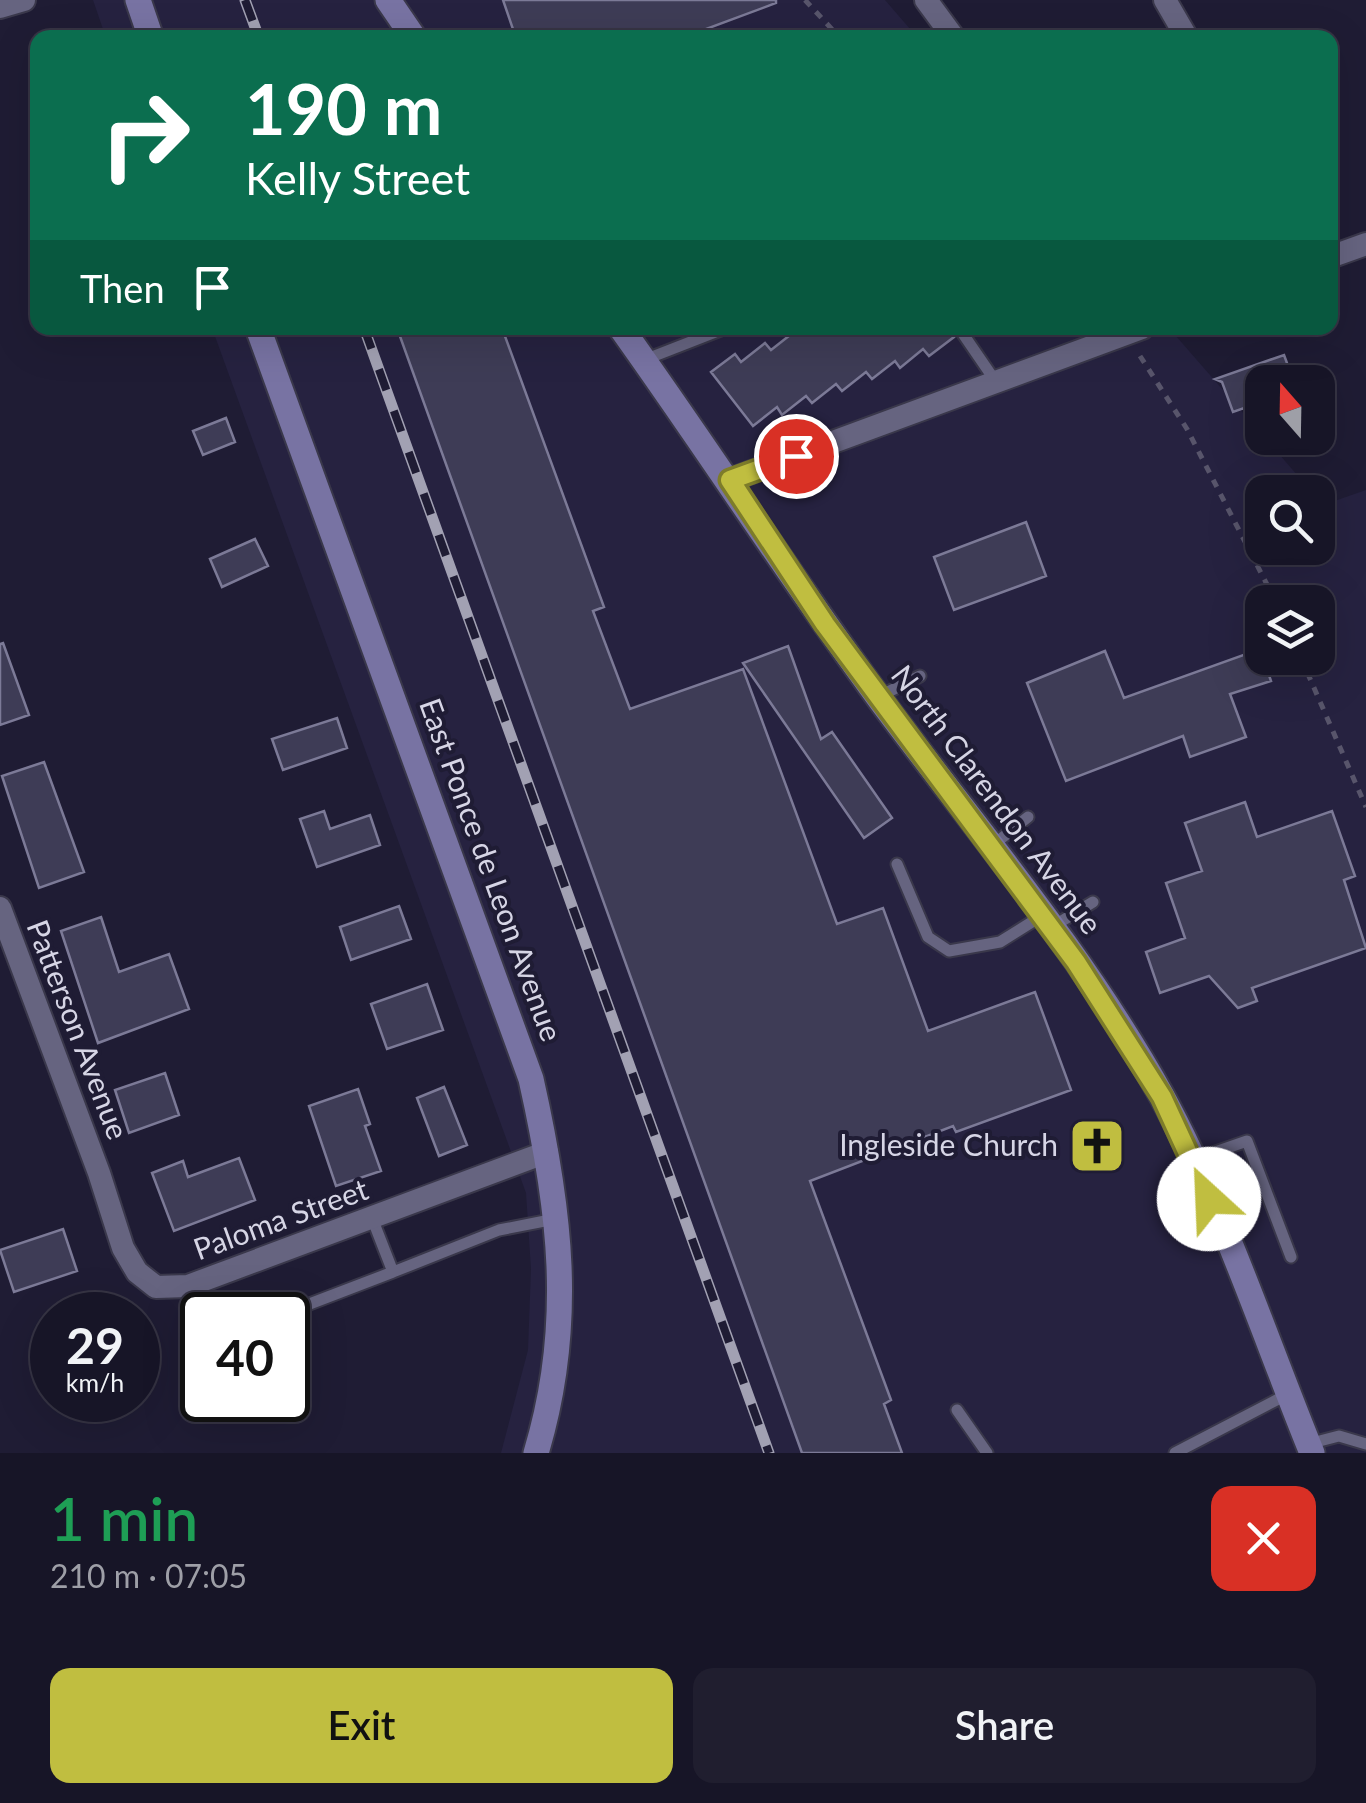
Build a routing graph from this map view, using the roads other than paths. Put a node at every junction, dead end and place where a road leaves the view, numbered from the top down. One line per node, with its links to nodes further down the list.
1 (24, 0): 6 (street)
2 (138, 0): 7 (street)
3 (388, 0): 8 (street)
4 (926, 0): 9 (street)
5 (1165, 0): 10 (street)
6 (0, 7)
7 (149, 30)
8 (409, 30)
9 (948, 30)
10 (1182, 30)
11 (1366, 244): 12 (street)
12 (1338, 254)
13 (261, 335): 29 (street, East Ponce de Leon Avenue)
14 (626, 335): 18 (street, North Clarendon Avenue)
15 (708, 335): 18 (lane)
16 (964, 335): 19 (lane)
17 (1138, 337): 19 (street)
18 (644, 360): 20 (street, North Clarendon Avenue)
19 (996, 382): 20 (street)
20 (730, 480): 22 (street, North Clarendon Avenue)
21 (920, 676): 22 (lane)
22 (878, 697): 24 (street, North Clarendon Avenue)
23 (1028, 817): 24 (lane)
24 (992, 847): 28 (street, North Clarendon Avenue)
25 (897, 864): 28 (lane)
26 (1093, 902): 28 (lane)
27 (1, 913): 31 (street, Patterson Avenue)
28 (1048, 921): 30 (street, North Clarendon Avenue)
29 (547, 1152): 32 (street, Paloma Street); 33 (street, East Ponce de Leon Avenue)
30 (1191, 1160): 34 (lane); 37 (street, North Clarendon Avenue)
31 (99, 1173): 32 (street, Paloma Street)
32 (372, 1218): 35 (lane)
33 (555, 1219): 35 (lane); 41 (street, East Ponce de Leon Avenue)
34 (1291, 1256)
35 (392, 1272): 36 (lane)
36 (310, 1304)
37 (1288, 1394): 40 (street, North Clarendon Avenue); 43 (lane)
38 (957, 1410): 42 (lane)
39 (1366, 1444): 40 (lane)
40 (1310, 1449)
41 (536, 1453)
42 (988, 1453)
43 (1175, 1453)

